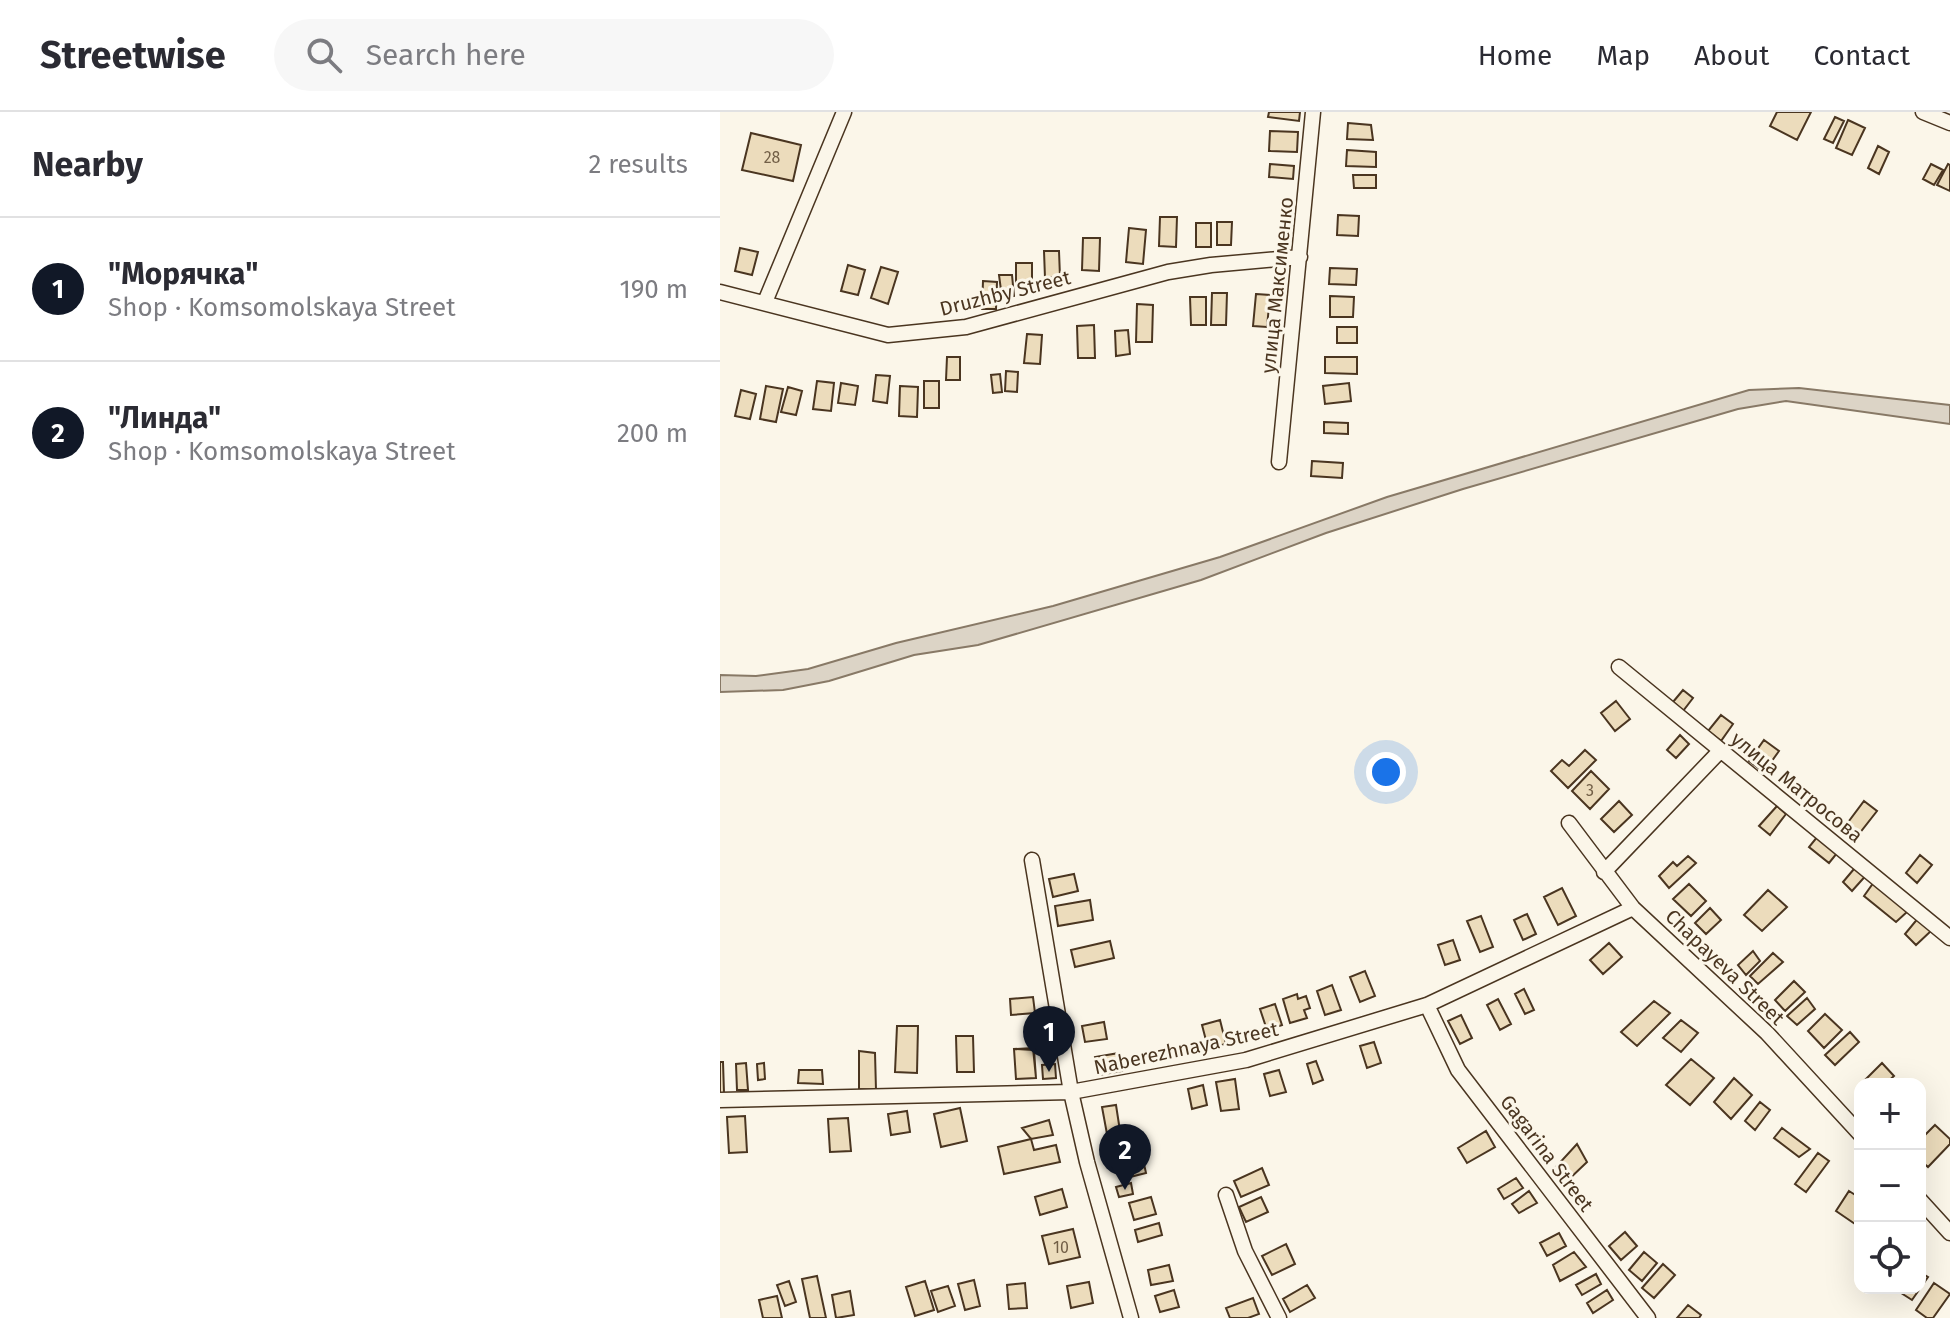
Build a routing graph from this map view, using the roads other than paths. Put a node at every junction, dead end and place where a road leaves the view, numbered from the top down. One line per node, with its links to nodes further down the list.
1 (844, 112): 7 (street)
2 (1313, 112): 5 (street, улица Максименко)
3 (1923, 112): 4 (street)
4 (1950, 123)
5 (1300, 257): 7 (street, Druzhby Street); 8 (street, улица Максименко)
6 (720, 292): 7 (street, Druzhby Street)
7 (765, 302)
8 (1279, 462)
9 (1619, 667): 10 (street, улица Матросова)
10 (1720, 751): 13 (street); 15 (street, улица Матросова)
11 (1569, 823): 13 (street, Chapayeva Street)
12 (1032, 860): 17 (street)
13 (1604, 872): 14 (street, Chapayeva Street)
14 (1633, 908): 16 (street, Naberezhnaya Street); 19 (street, Chapayeva Street)
15 (1950, 938)
16 (1427, 1005): 17 (street, Naberezhnaya Street); 25 (street, Gagarina Street)
17 (1071, 1092): 18 (street, Naberezhnaya Street); 23 (street)
18 (720, 1100)
19 (1854, 1127)
20 (1226, 1195): 24 (street)
21 (1926, 1207): 22 (street)
22 (1950, 1233)
23 (1131, 1318)
24 (1279, 1318)
25 (1648, 1318)

